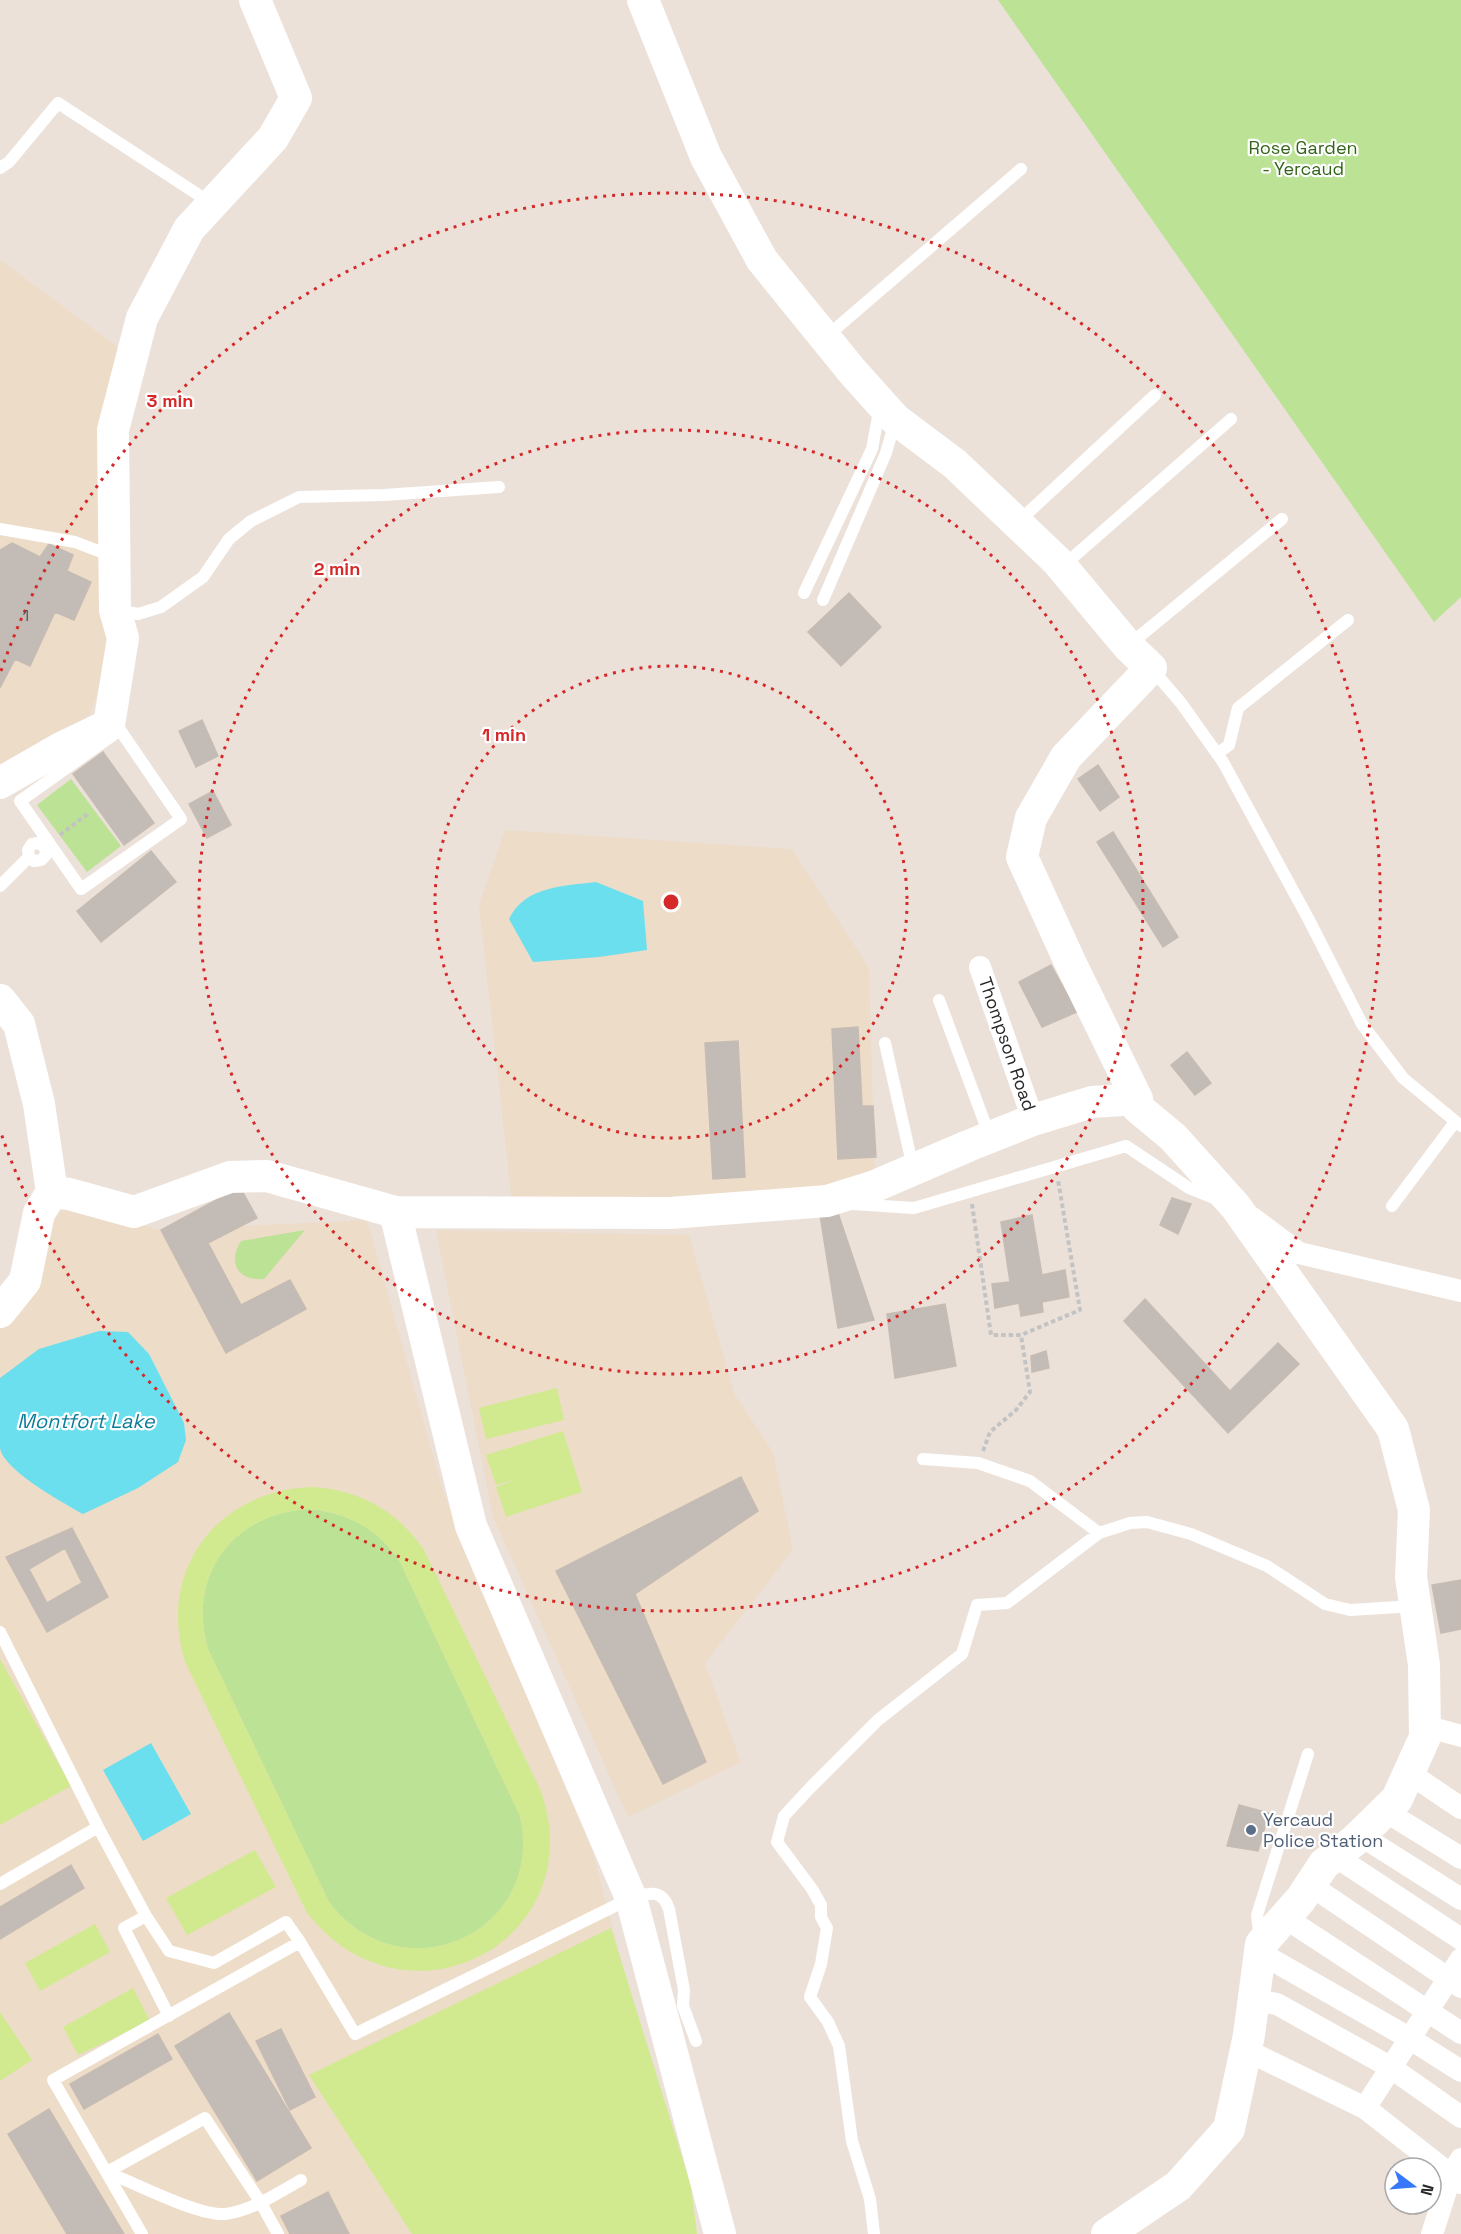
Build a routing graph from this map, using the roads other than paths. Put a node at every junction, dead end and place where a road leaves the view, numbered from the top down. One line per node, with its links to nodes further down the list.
1 (255, 0): 5 (main road)
2 (643, 0): 6 (main road)
3 (0, 168): 5 (lane)
4 (1022, 169): 6 (lane)
5 (211, 203): 14 (main road)
6 (825, 338): 8 (main road)
7 (1155, 395): 12 (lane)
8 (888, 411): 12 (main road); 16 (lane); 17 (lane)
9 (1231, 419): 15 (lane)
10 (499, 487): 18 (lane)
11 (1282, 519): 20 (lane)
12 (1017, 522): 15 (main road)
13 (0, 529): 14 (lane)
14 (115, 557): 18 (main road)
15 (1062, 566): 20 (main road)
16 (804, 593)
17 (823, 600)
18 (115, 610): 23 (main road)
19 (1348, 620): 22 (lane)
20 (1128, 646): 21 (main road)
21 (1151, 668): 22 (lane); 34 (main road)
22 (1217, 754): 36 (lane)
23 (0, 783)
24 (39, 829): 25 (lane); 28 (lane); 28 (lane)
25 (35, 843): 26 (lane); 27 (lane)
26 (29, 856): 27 (lane); 29 (lane)
27 (44, 858): 28 (lane)
28 (60, 859)
29 (0, 886)
30 (980, 967): 35 (street, Thompson Road)
31 (0, 1000): 39 (main road)
32 (939, 1000): 37 (lane)
33 (885, 1043): 38 (lane)
34 (1137, 1099): 35 (main road); 42 (main road)
35 (1034, 1120): 37 (main road)
36 (1458, 1124): 41 (lane)
37 (990, 1137): 38 (main road)
38 (914, 1170): 40 (main road)
39 (52, 1192): 43 (main road); 45 (main road)
40 (827, 1201): 42 (lane); 43 (main road)
41 (1392, 1206)
42 (1236, 1207): 44 (street); 48 (main road)
43 (395, 1212): 62 (main road)
44 (1461, 1291)
45 (0, 1312)
46 (923, 1459): 47 (lane)
47 (1099, 1533): 48 (lane); 89 (lane)
48 (1415, 1606): 50 (main road)
49 (0, 1632): 56 (lane)
50 (1425, 1726): 51 (street); 53 (main road)
51 (1461, 1737)
52 (1308, 1754): 68 (lane)
53 (1409, 1773): 54 (street); 55 (main road)
54 (1461, 1808)
55 (1385, 1810): 57 (main road); 59 (street)
56 (98, 1827): 60 (lane); 64 (lane)
57 (1360, 1835): 58 (main road); 63 (street)
58 (1335, 1856): 61 (main road); 66 (street)
59 (1461, 1858)
60 (0, 1884)
61 (1310, 1885): 65 (main road); 70 (street)
62 (631, 1898): 67 (lane); 76 (lane); 88 (main road)
63 (1461, 1899)
64 (146, 1916): 67 (lane); 73 (lane)
65 (1284, 1917): 68 (main road); 72 (street)
66 (1461, 1939)
67 (300, 1942): 73 (lane)
68 (1260, 1948): 71 (main road); 75 (street)
69 (1461, 1959): 70 (street)
70 (1455, 1983): 72 (street)
71 (1254, 2000): 77 (main road); 78 (street)
72 (1427, 2011): 74 (street); 75 (street)
73 (168, 2016): 82 (lane)
74 (1461, 2033)
75 (1409, 2038): 78 (street); 79 (street)
76 (696, 2041)
77 (1246, 2050): 80 (street); 90 (main road)
78 (1390, 2067): 80 (street); 81 (street)
79 (1461, 2072)
80 (1365, 2108): 83 (street)
81 (1461, 2117)
82 (108, 2172): 85 (lane); 85 (lane); 86 (lane)
83 (1458, 2172): 91 (street)
84 (300, 2180): 85 (lane)
85 (261, 2203): 87 (lane)
86 (142, 2234)
87 (278, 2234)
88 (720, 2234)
89 (874, 2234)
90 (1107, 2234)
91 (1432, 2234)

